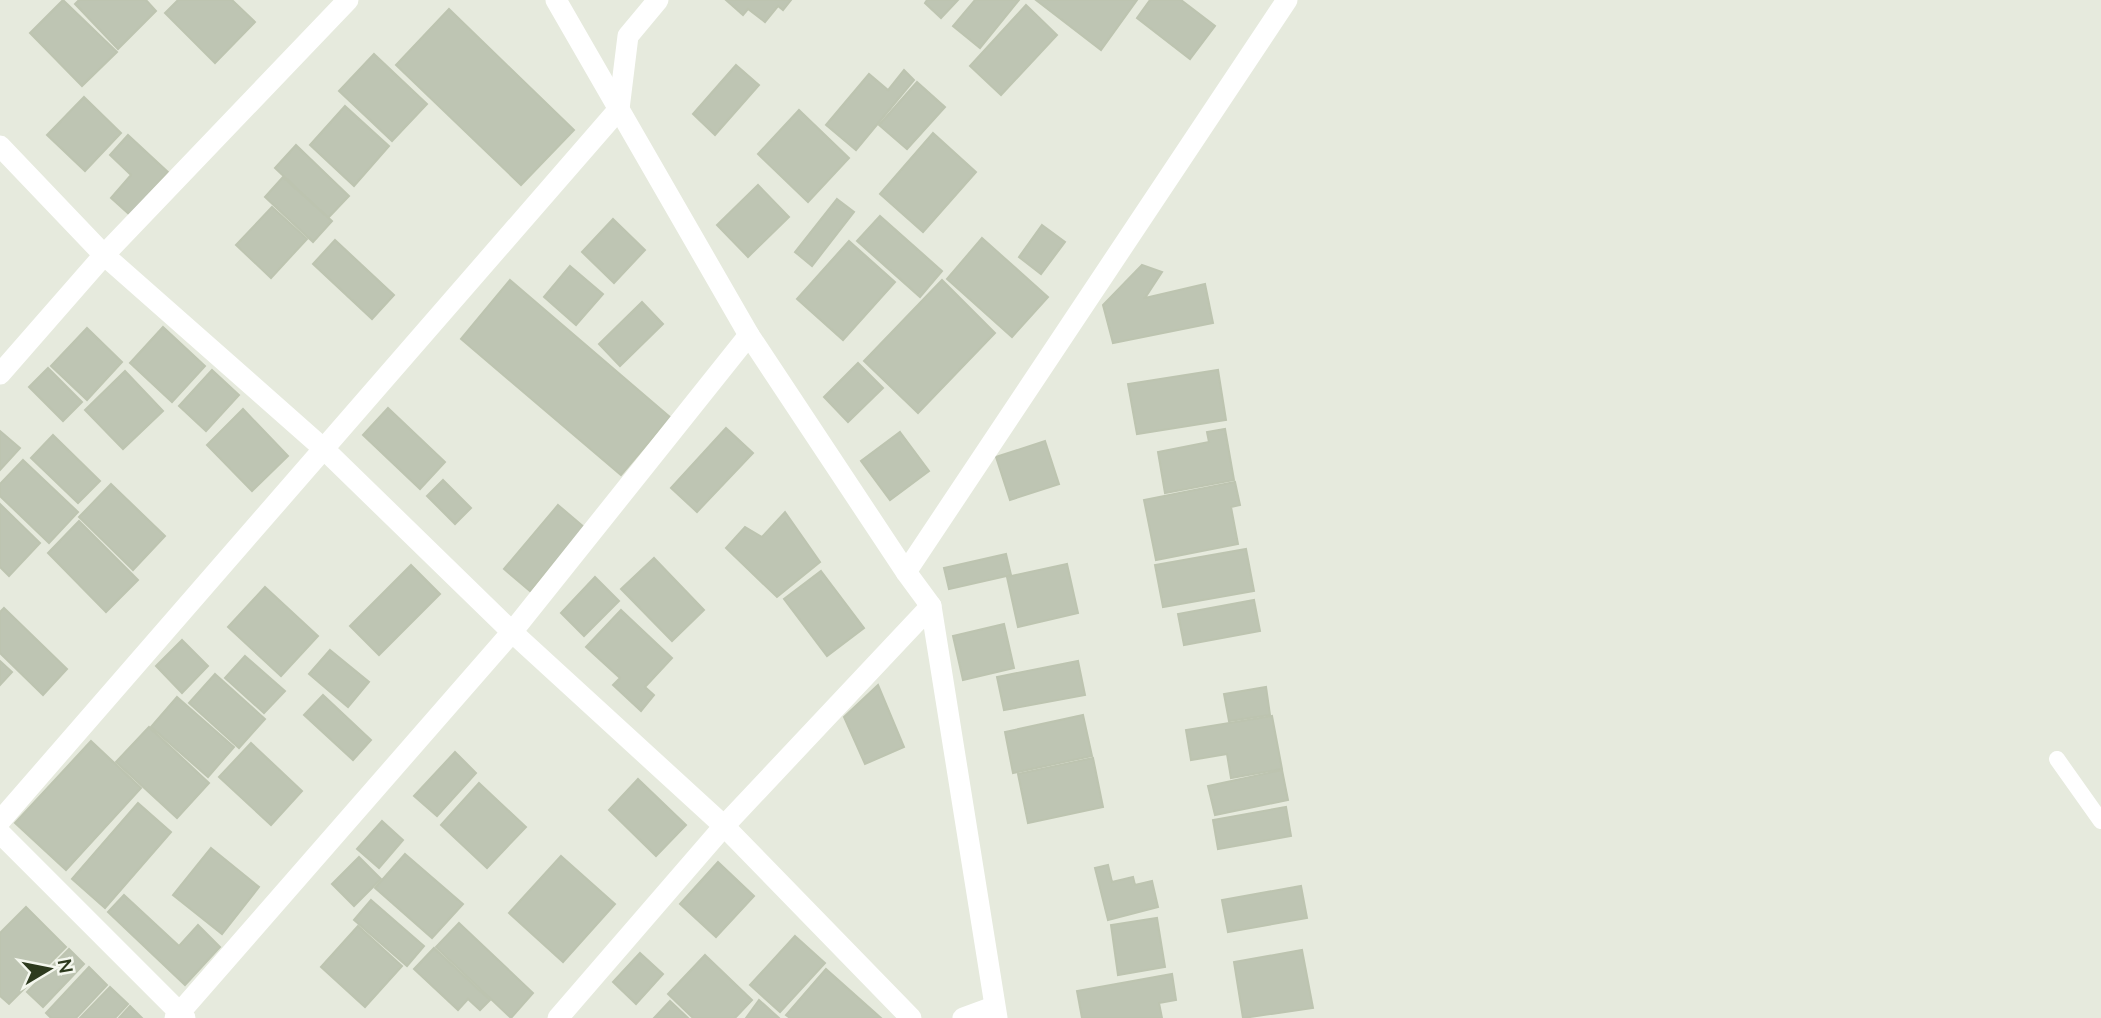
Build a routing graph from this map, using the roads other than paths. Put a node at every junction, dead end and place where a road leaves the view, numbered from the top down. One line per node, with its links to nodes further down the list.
1 (348, 0): 7 (street)
2 (556, 0): 5 (street)
3 (658, 0): 5 (street)
4 (1287, 0): 11 (street)
5 (619, 109): 8 (street); 10 (street)
6 (0, 146): 7 (street)
7 (104, 255): 9 (street); 10 (street)
8 (748, 335): 11 (street); 13 (street)
9 (0, 374)
10 (324, 450): 13 (street); 15 (street)
11 (905, 572): 12 (street)
12 (931, 606): 17 (street); 19 (street)
13 (512, 632): 17 (street); 20 (street)
14 (2057, 759): 16 (lane)
15 (0, 821)
16 (2101, 821)
17 (724, 826): 21 (street); 22 (street)
18 (0, 833): 20 (street)
19 (995, 1013): 23 (street)
20 (179, 1016)
21 (558, 1018)
22 (911, 1018)
23 (963, 1018)

